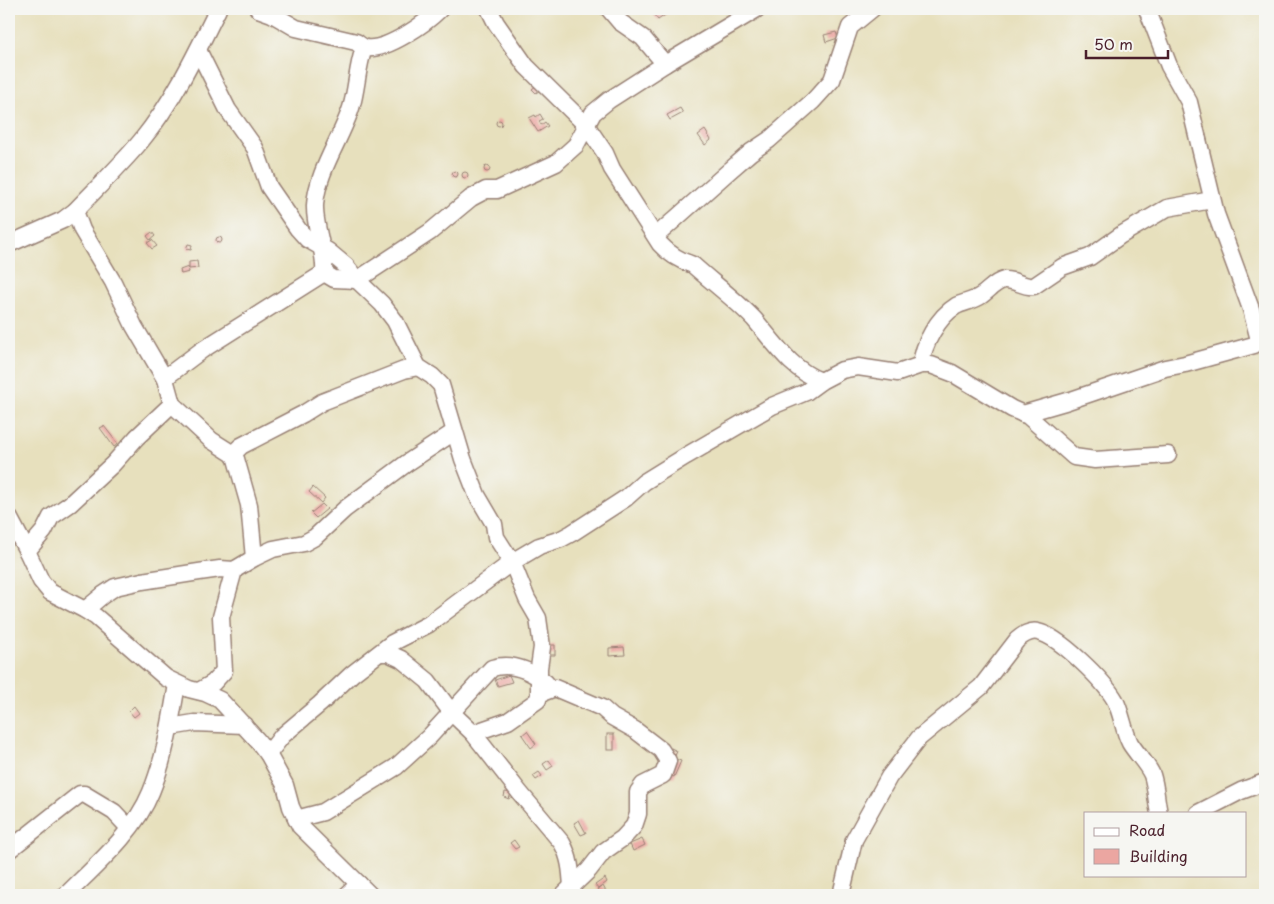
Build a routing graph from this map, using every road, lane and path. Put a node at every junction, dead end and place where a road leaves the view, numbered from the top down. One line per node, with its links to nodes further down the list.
1 (218, 9): 10 (street)
2 (258, 9): 9 (street)
3 (440, 9): 9 (street)
4 (489, 9): 12 (street)
5 (609, 9): 11 (street)
6 (757, 9): 11 (street)
7 (872, 9): 15 (street)
8 (1147, 9): 13 (street)
9 (364, 48): 17 (street)
10 (198, 50): 14 (street); 17 (street)
11 (665, 64): 12 (street)
12 (586, 126): 15 (street); 19 (street)
13 (1212, 200): 20 (street); 25 (street)
14 (75, 211): 16 (street); 22 (street)
15 (656, 236): 23 (street)
16 (9, 244)
17 (321, 247): 18 (street); 19 (street)
18 (324, 274): 19 (street); 22 (street)
19 (357, 280): 21 (street)
20 (921, 365): 23 (street); 25 (street)
21 (418, 367): 26 (street); 28 (street)
22 (164, 379): 24 (street)
23 (821, 381): 34 (street)
24 (172, 404): 28 (street); 32 (street)
25 (1023, 414): 29 (street)
26 (454, 432): 27 (street); 30 (street)
27 (438, 443): 30 (street); 33 (street)
28 (233, 454): 33 (street)
29 (1168, 455)
30 (463, 459): 34 (street)
31 (9, 517): 32 (street)
32 (27, 551): 36 (street)
33 (254, 558): 35 (street)
34 (512, 562): 37 (street); 38 (street)
35 (234, 570): 36 (street); 41 (street)
36 (85, 610): 39 (street)
37 (380, 653): 43 (street); 47 (street)
38 (539, 677): 40 (street); 42 (street); 43 (street)
39 (177, 684): 41 (street); 45 (street)
40 (555, 688): 42 (street); 59 (street)
41 (199, 691): 44 (street)
42 (539, 694): 46 (street)
43 (452, 713): 46 (street); 51 (street)
44 (244, 725): 45 (street); 48 (street)
45 (170, 727): 55 (street)
46 (474, 733): 59 (street)
47 (282, 736): 48 (street); 49 (street)
48 (258, 740): 49 (street)
49 (268, 754): 54 (street)
50 (1265, 782): 53 (street)
51 (323, 812): 54 (street); 56 (street)
52 (1159, 812): 62 (street)
53 (1200, 812)
54 (296, 819): 56 (street)
55 (129, 828): 57 (street); 60 (street)
56 (321, 847): 58 (street)
57 (9, 850)
58 (365, 890): 61 (street)
59 (567, 891)
60 (66, 895)
61 (347, 895)
62 (840, 895)

